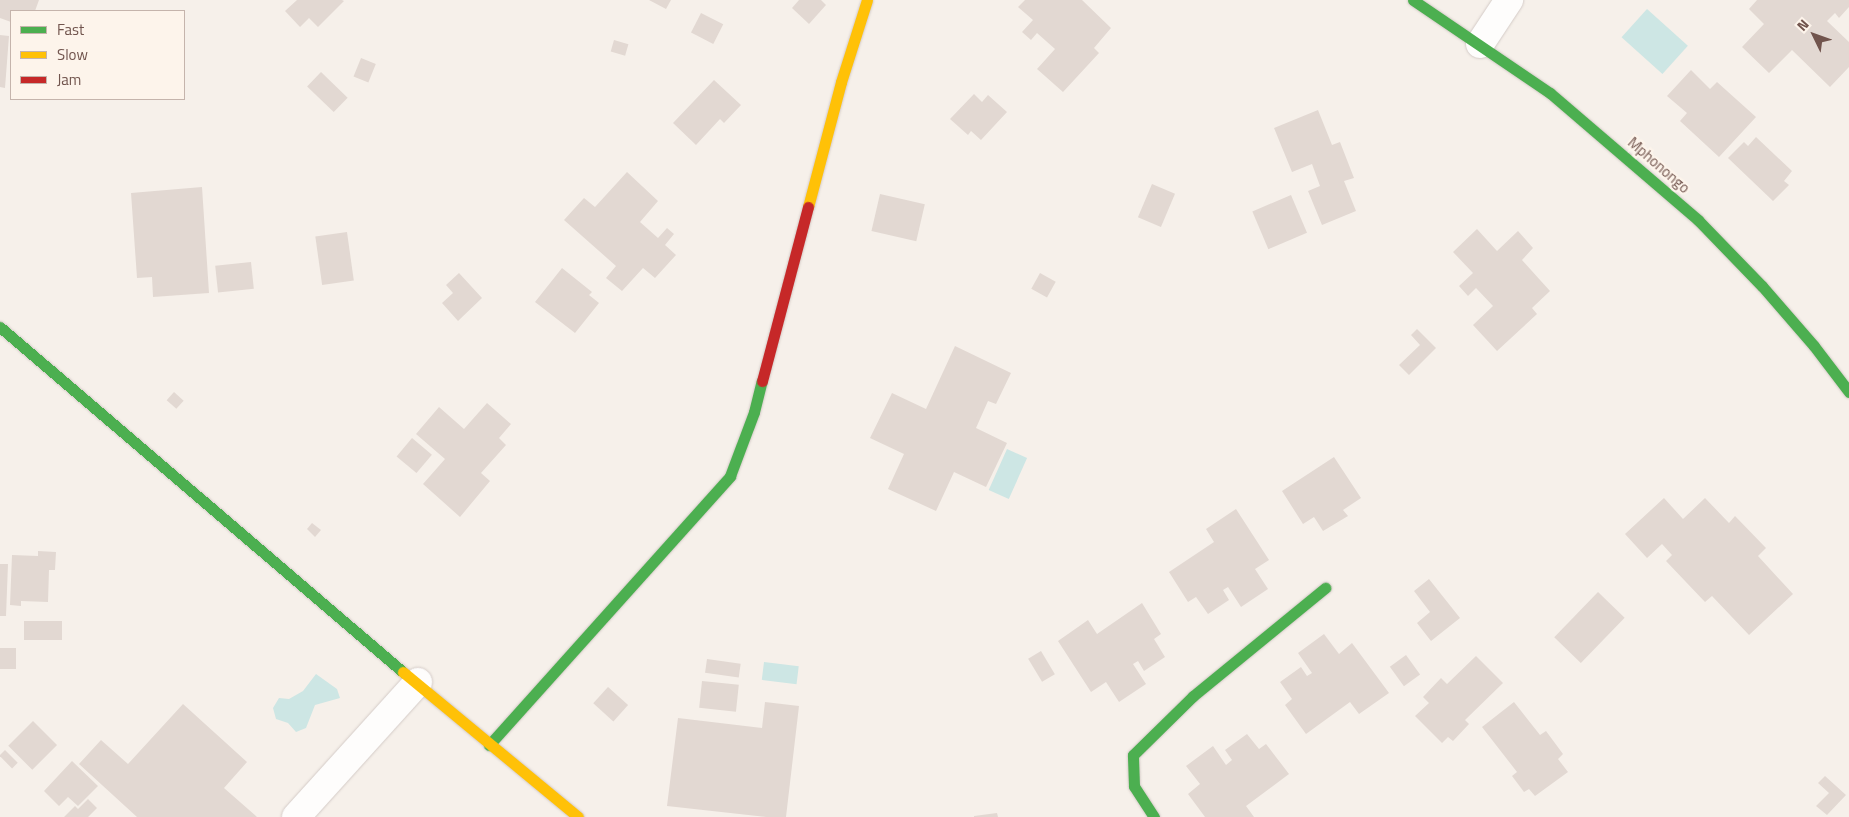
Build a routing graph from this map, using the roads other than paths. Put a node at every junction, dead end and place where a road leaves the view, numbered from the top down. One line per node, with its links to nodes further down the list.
1 (867, 0): 9 (street)
2 (1414, 0): 4 (street, Mphonongo)
3 (1509, 0): 4 (street)
4 (1480, 44): 6 (street, Mphonongo)
5 (0, 327): 8 (street)
6 (1849, 392)
7 (1325, 588): 12 (street)
8 (418, 682): 9 (street); 10 (street)
9 (489, 745): 11 (street)
10 (296, 817)
11 (578, 817)
12 (1154, 817)

